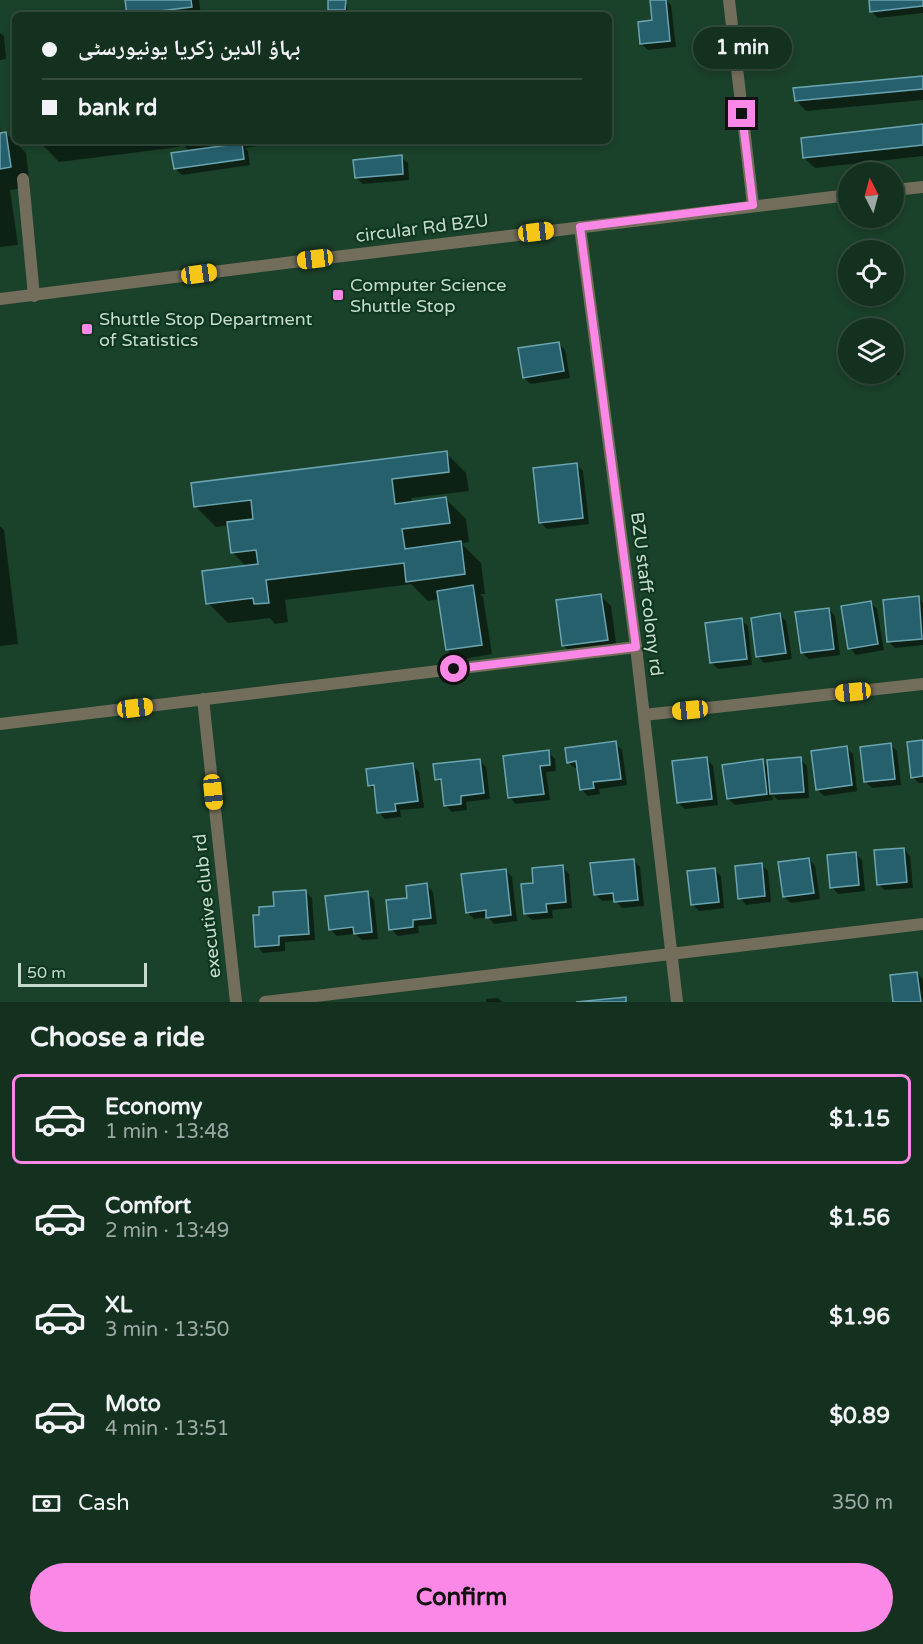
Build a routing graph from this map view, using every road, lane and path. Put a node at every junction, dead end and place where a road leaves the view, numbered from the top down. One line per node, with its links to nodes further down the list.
1 (729, 0): 6 (street)
2 (23, 179): 8 (street)
3 (923, 187): 4 (street)
4 (904, 189)
5 (838, 196): 6 (street, circular Rd BZU)
6 (753, 205): 7 (street, circular Rd BZU)
7 (580, 227): 8 (street, circular Rd BZU); 10 (street, BZU staff colony rd)
8 (34, 296): 9 (street, circular Rd BZU)
9 (0, 300)
10 (636, 647): 12 (street); 13 (street, BZU staff colony rd)
11 (923, 684): 13 (street)
12 (203, 699): 14 (street); 17 (street, executive club rd)
13 (644, 715): 16 (street, BZU staff colony rd)
14 (0, 724)
15 (923, 924): 16 (street)
16 (672, 954): 18 (street); 19 (street, BZU staff colony rd)
17 (236, 1002)
18 (265, 1002)
19 (677, 1002)

